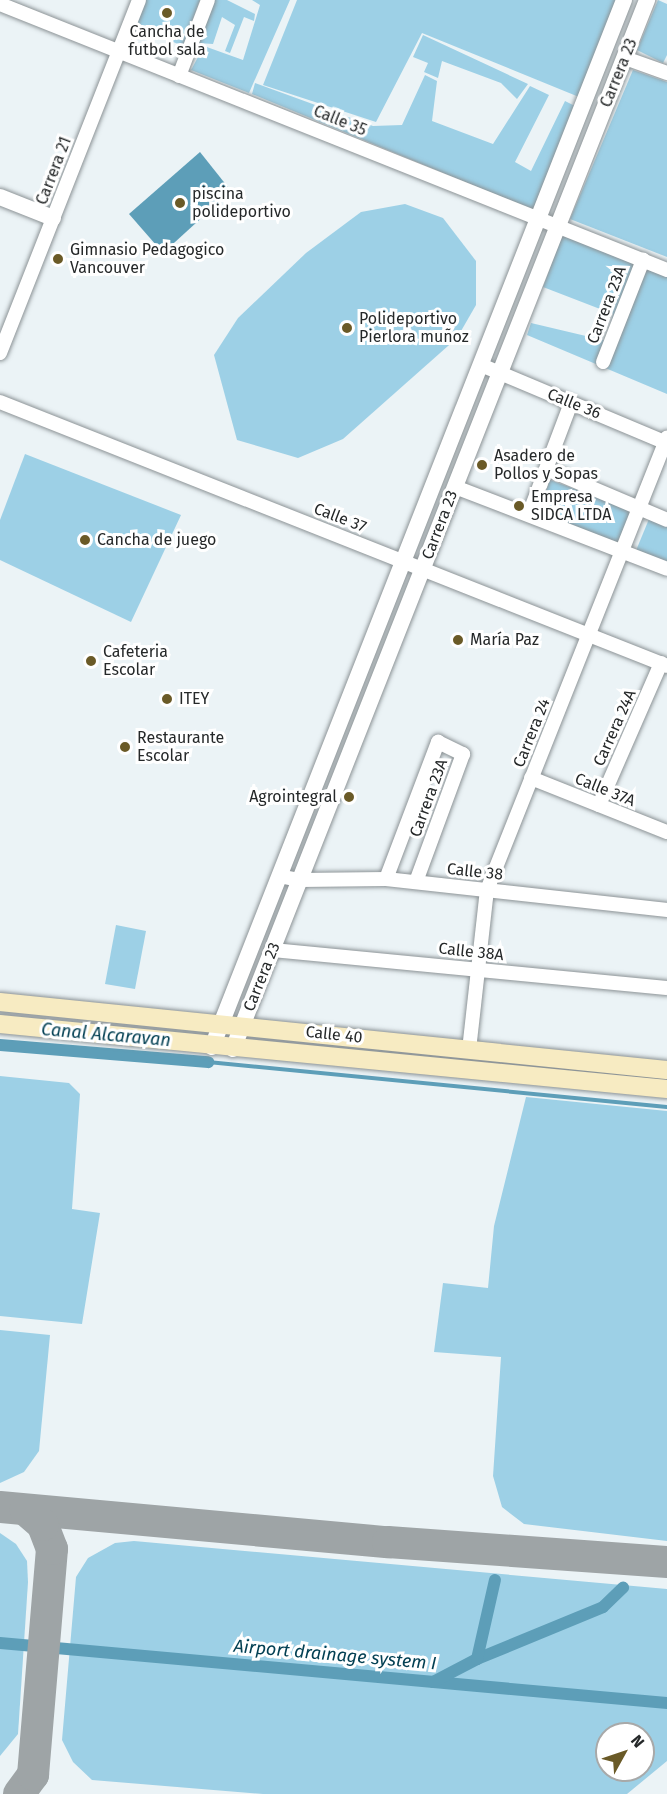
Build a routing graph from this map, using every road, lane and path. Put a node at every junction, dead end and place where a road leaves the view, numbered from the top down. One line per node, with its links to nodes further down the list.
1 (139, 0): 6 (street, Carrera 21)
2 (208, 0): 9 (street)
3 (624, 0): 12 (street, Carrera 23)
4 (647, 0): 7 (street, Carrera 23)
5 (0, 4): 6 (street, Calle 35)
6 (118, 51): 9 (street, Calle 35); 11 (street, Carrera 21)
7 (625, 58): 8 (street); 13 (street, Carrera 23)
8 (667, 74)
9 (180, 76): 12 (street, Calle 35)
10 (0, 197): 11 (street)
11 (53, 218): 16 (street, Carrera 21)
12 (538, 218): 13 (street, Calle 35); 18 (street, Carrera 23)
13 (558, 226): 14 (street, Calle 35); 19 (street, Carrera 23)
14 (643, 260): 15 (street, Calle 35); 17 (street, Carrera 23A)
15 (667, 270)
16 (0, 353)
17 (603, 362)
18 (481, 365): 19 (street, Calle 36); 29 (street, Carrera 23)
19 (500, 374): 21 (street, Calle 36); 24 (street, Carrera 23)
20 (0, 402): 29 (street, Calle 37)
21 (571, 403): 22 (street, Calle 36); 23 (street)
22 (666, 441): 25 (street, Carrera 24)
23 (547, 469): 25 (street); 26 (street)
24 (455, 487): 26 (street); 30 (street, Carrera 23)
25 (639, 508): 27 (street); 28 (street, Carrera 24)
26 (529, 514): 28 (street)
27 (667, 520)
28 (622, 551): 31 (street); 32 (street, Carrera 24)
29 (404, 561): 30 (street, Calle 37); 37 (street, Carrera 23)
30 (424, 568): 32 (street, Calle 37); 39 (street, Carrera 23)
31 (667, 569)
32 (589, 634): 33 (street, Calle 37); 34 (street, Carrera 24)
33 (664, 665): 35 (street, Carrera 24A)
34 (531, 778): 35 (street, Calle 37A); 41 (street, Carrera 24)
35 (598, 805): 36 (street, Calle 37A)
36 (667, 832)
37 (279, 876): 39 (street, Calle 38); 47 (street, Carrera 23)
38 (387, 879): 39 (street, Calle 38); 40 (street, Calle 38); 40 (street, Carrera 23A)
39 (300, 880): 43 (street, Carrera 23)
40 (416, 882): 41 (street, Calle 38)
41 (487, 890): 42 (street, Calle 38); 44 (street, Carrera 24)
42 (667, 910)
43 (272, 950): 44 (street, Calle 38A); 49 (street, Carrera 23)
44 (476, 969): 45 (street, Calle 38A); 52 (street, Carrera 24)
45 (667, 988)
46 (0, 1002): 47 (main road, Calle 40)
47 (221, 1023): 49 (main road, Calle 40); 50 (street, Carrera 23)
48 (0, 1024): 50 (main road, Calle 40)
49 (243, 1025): 51 (street, Carrera 23); 52 (main road, Calle 40)
50 (212, 1047): 51 (main road, Calle 40)
51 (233, 1049): 54 (main road, Calle 40)
52 (469, 1050): 53 (main road, Calle 40)
53 (667, 1070)
54 (667, 1089)

